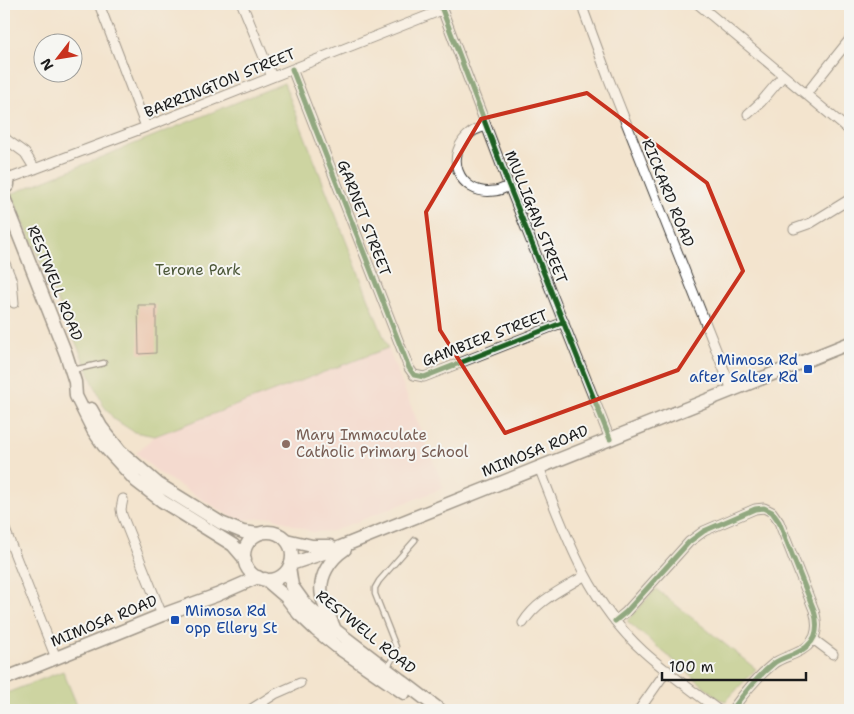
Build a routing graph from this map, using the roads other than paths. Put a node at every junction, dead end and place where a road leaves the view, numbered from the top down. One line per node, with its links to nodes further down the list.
1 (99, 4): 13 (street)
2 (242, 4): 9 (street)
3 (584, 4): 29 (street, RICKARD ROAD)
4 (698, 4): 8 (street)
5 (441, 7): 7 (street, BARRINGTON STREET); 12 (street, MULLIGAN STREET)
6 (850, 39): 10 (street)
7 (292, 69): 9 (street, BARRINGTON STREET); 27 (street, GARNET STREET)
8 (783, 76): 10 (street); 11 (street)
9 (272, 77): 13 (street, BARRINGTON STREET)
10 (806, 94): 14 (street)
11 (748, 114)
12 (486, 126): 18 (street, MULLIGAN STREET); 18 (street)
13 (146, 127): 16 (street, BARRINGTON STREET)
14 (850, 131)
15 (4, 136): 16 (street)
16 (34, 169): 17 (street, BARRINGTON STREET)
17 (5, 181)
18 (509, 186): 24 (street, MULLIGAN STREET)
19 (4, 198): 28 (main road, RESTWELL ROAD)
20 (850, 199): 21 (street)
21 (794, 229)
22 (4, 260): 23 (street)
23 (14, 303)
24 (564, 322): 27 (street, GAMBIER STREET); 30 (street, MULLIGAN STREET)
25 (850, 346): 29 (main road, MIMOSA ROAD)
26 (104, 363): 28 (lane)
27 (414, 375)
28 (73, 376): 34 (main road, RESTWELL ROAD); 39 (main road, RESTWELL ROAD)
29 (732, 390): 30 (main road, MIMOSA ROAD)
30 (610, 439): 31 (main road, MIMOSA ROAD)
31 (539, 467): 35 (main road, MIMOSA ROAD); 41 (street)
32 (123, 499): 44 (street)
33 (4, 527): 50 (street)
34 (258, 534): 36 (main road); 39 (main road)
35 (362, 538): 38 (main road, MIMOSA ROAD); 47 (main road)
36 (286, 540): 38 (main road, MIMOSA ROAD); 40 (main road)
37 (415, 540): 52 (lane)
38 (344, 545): 40 (main road, MIMOSA ROAD)
39 (246, 563): 42 (main road); 43 (main road, MIMOSA ROAD)
40 (290, 566): 42 (main road); 47 (main road, RESTWELL ROAD)
41 (584, 576): 45 (street); 46 (street)
42 (261, 578): 43 (main road, MIMOSA ROAD); 52 (main road, RESTWELL ROAD)
43 (217, 595): 44 (main road, MIMOSA ROAD)
44 (162, 616): 50 (main road, MIMOSA ROAD)
45 (615, 621): 48 (street); 51 (street)
46 (523, 623)
47 (335, 630): 52 (main road, RESTWELL ROAD)
48 (813, 639): 49 (street); 60 (street)
49 (833, 654)
50 (56, 658): 53 (main road, MIMOSA ROAD)
51 (667, 670): 58 (street); 59 (street)
52 (383, 673): 56 (main road, RESTWELL ROAD); 57 (main road, RESTWELL ROAD)
53 (4, 679)
54 (300, 683): 55 (street)
55 (250, 710)
56 (429, 710)
57 (440, 710)
58 (638, 710)
59 (718, 710)
60 (732, 710)

